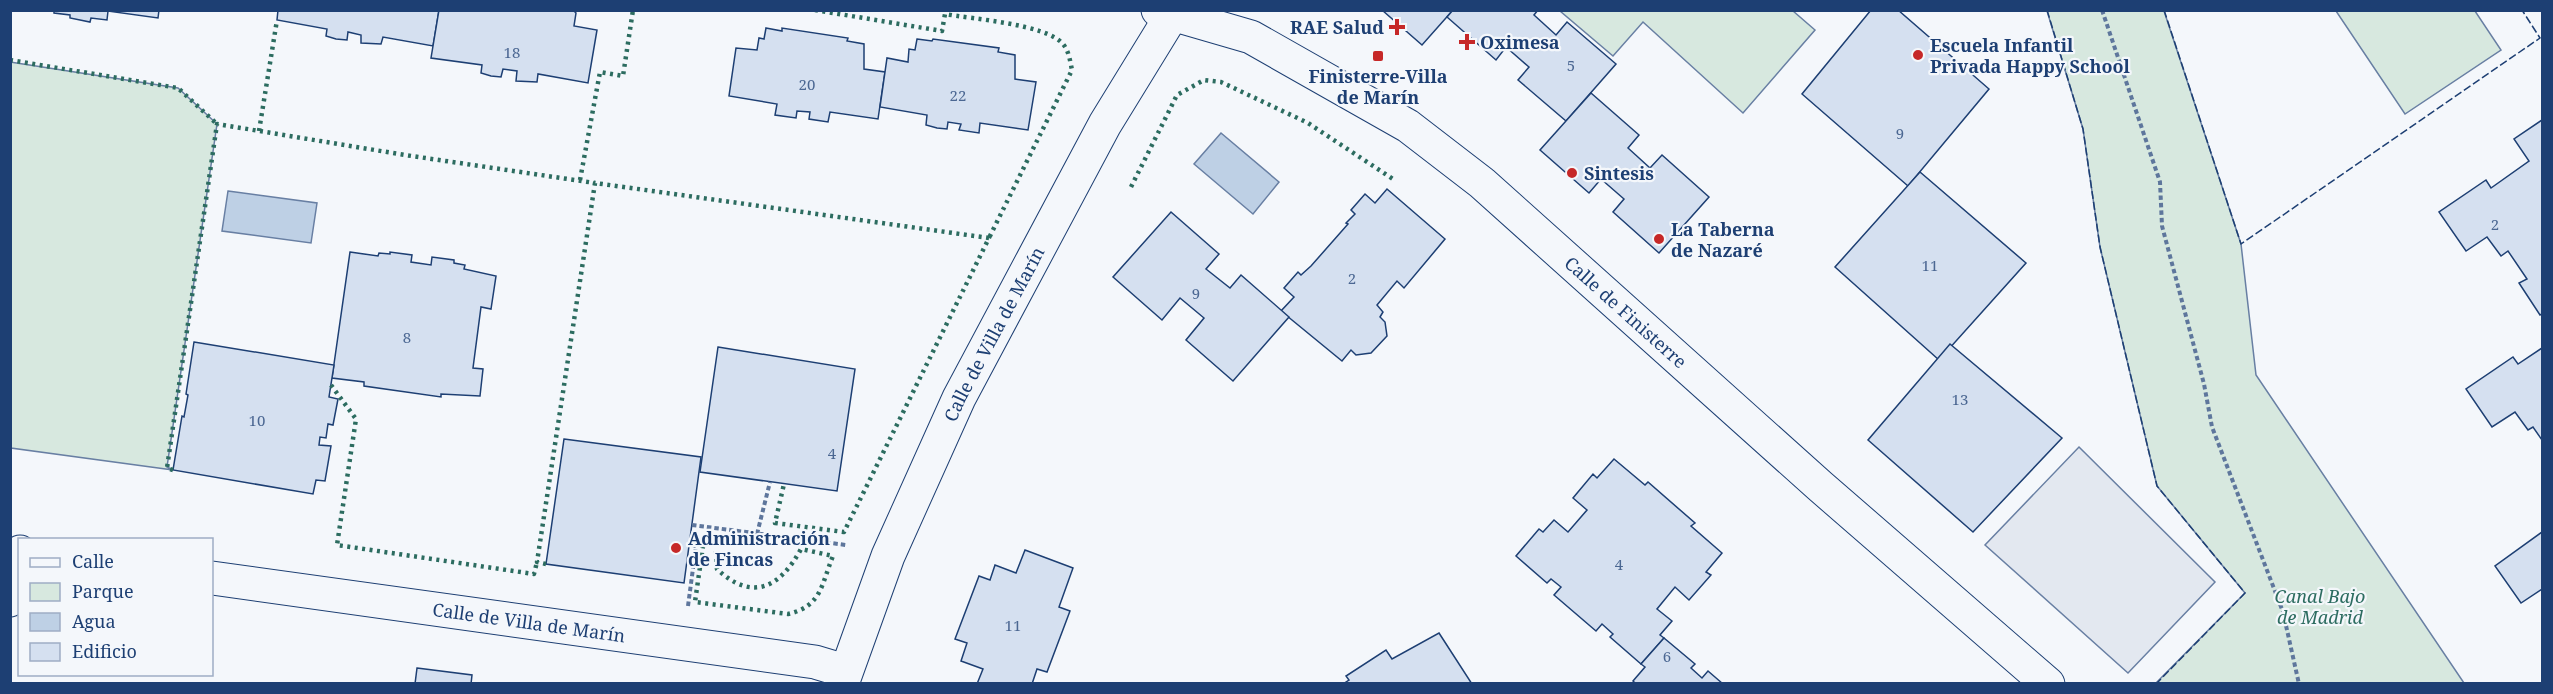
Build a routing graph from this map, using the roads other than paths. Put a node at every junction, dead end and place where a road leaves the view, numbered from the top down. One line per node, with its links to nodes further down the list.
1 (1169, 12): 5 (street, Calle de Villa de Marín); 6 (street, Calle de Finisterre)
2 (18, 562): 4 (street)
3 (213, 578): 5 (street, Calle de Villa de Marín)
4 (10, 600)
5 (844, 677)
6 (2048, 684)

